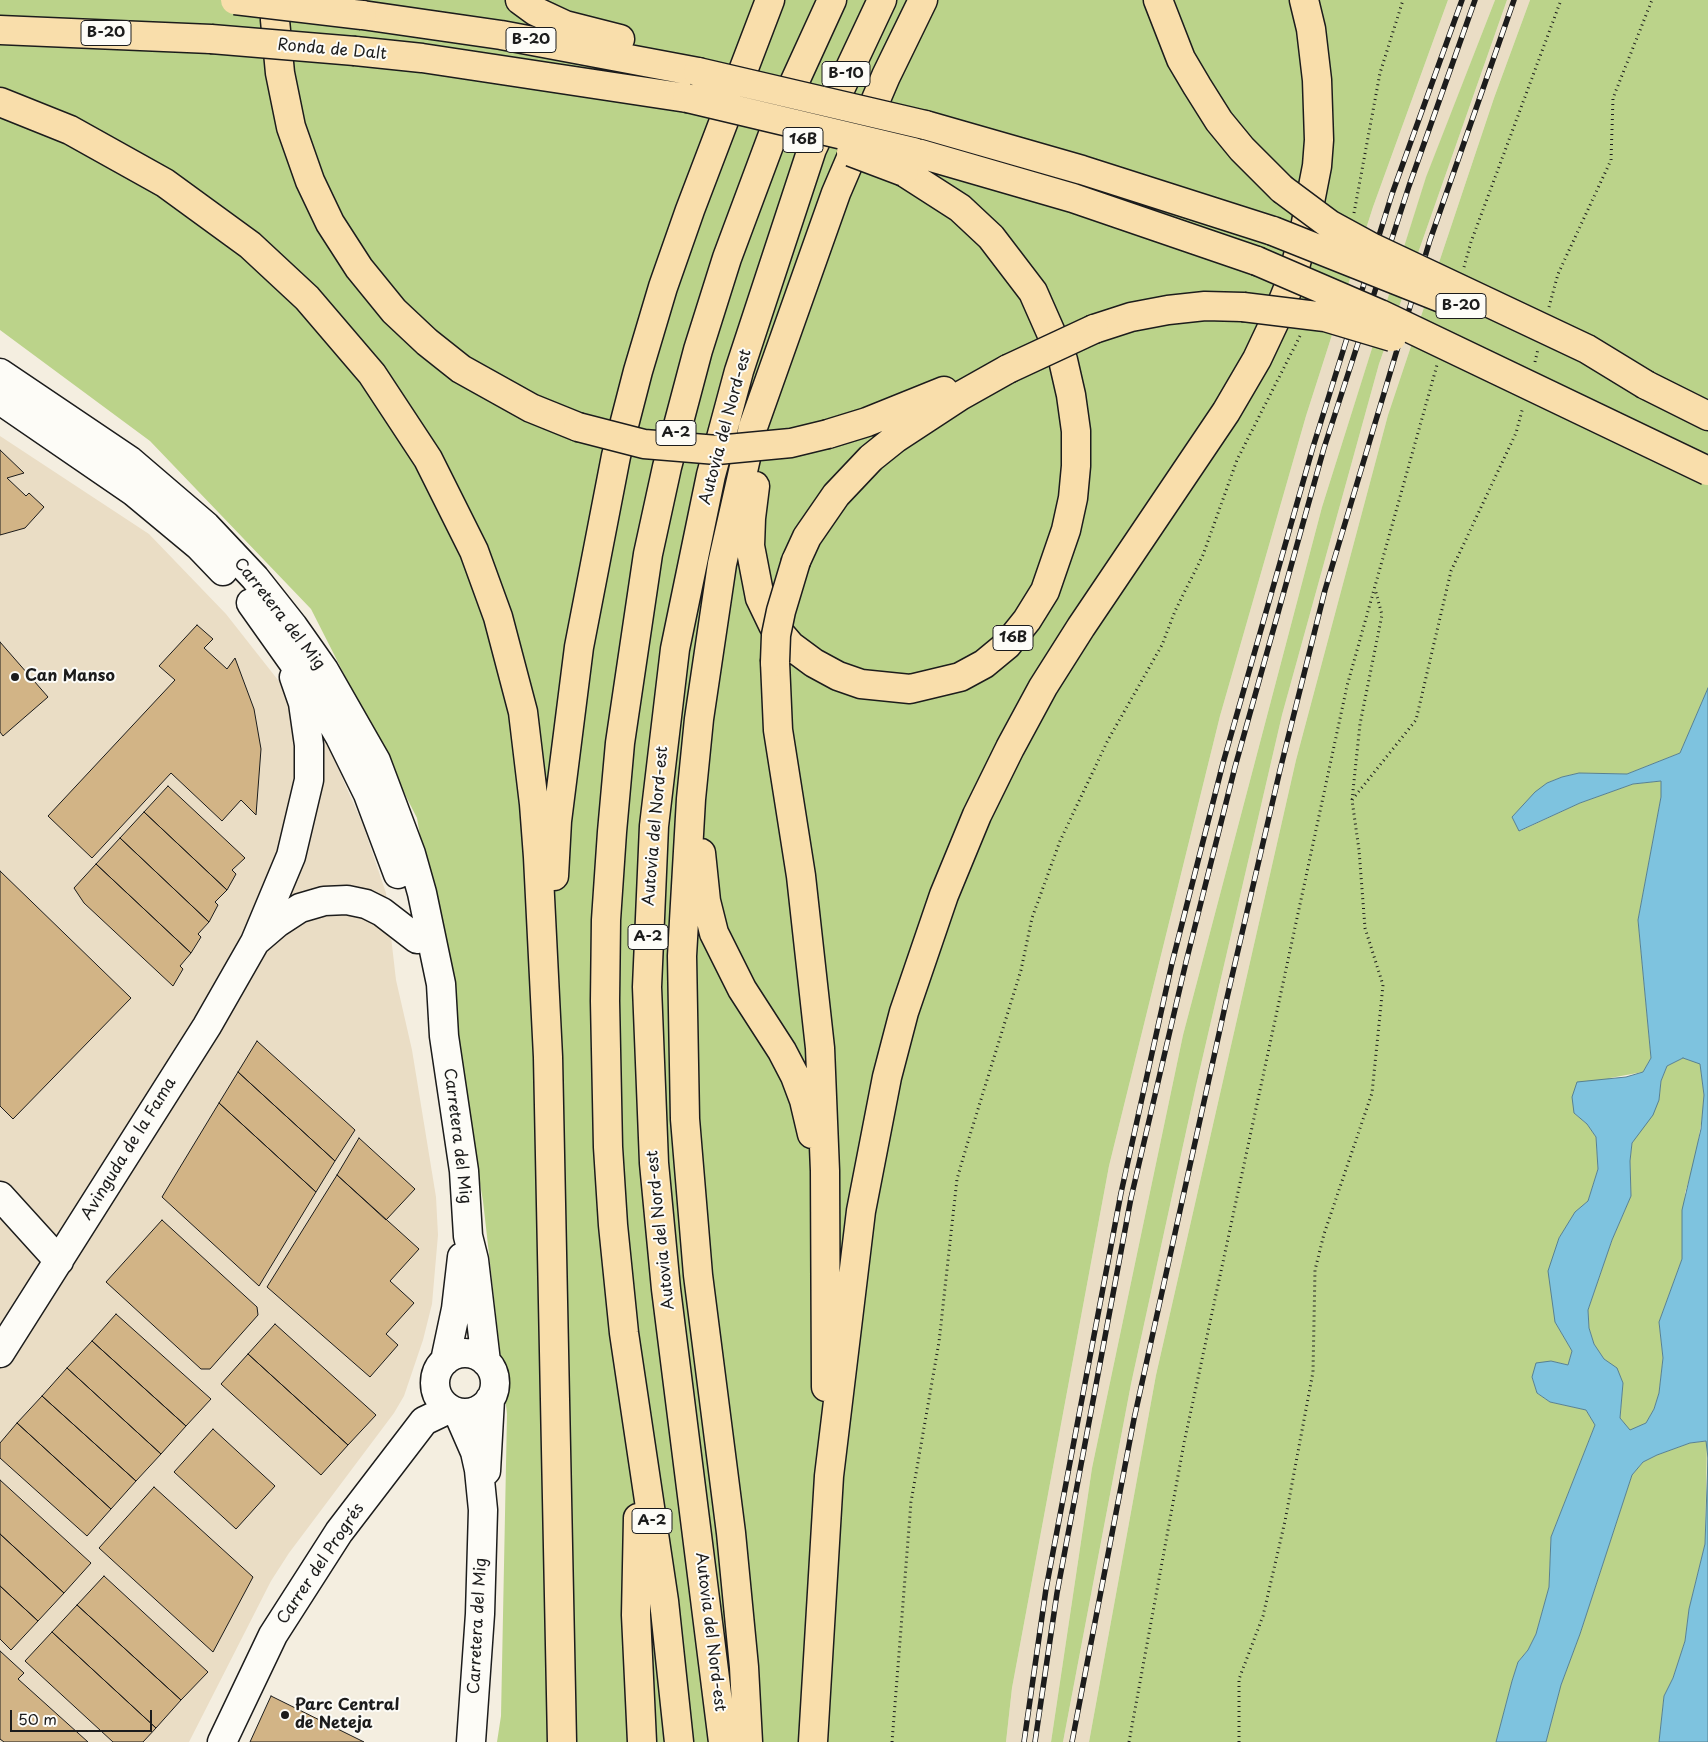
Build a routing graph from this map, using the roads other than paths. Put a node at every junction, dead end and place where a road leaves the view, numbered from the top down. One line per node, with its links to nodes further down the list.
1 (235, 0): 12 (highway, B-20, bridge)
2 (277, 0): 19 (highway, bridge)
3 (520, 0): 12 (highway)
4 (770, 0): 14 (highway)
5 (779, 0): 14 (highway)
6 (832, 0): 15 (highway, B-10)
7 (882, 0): 16 (highway, Autovia del Nord-est / B-10)
8 (923, 0): 18 (highway)
9 (1158, 0): 22 (highway, bridge)
10 (1304, 0): 42 (highway)
11 (0, 30): 17 (highway, Ronda de Dalt / B-20, bridge)
12 (700, 64): 22 (highway, B-20, bridge)
13 (0, 102): 31 (highway)
14 (719, 132): 31 (highway)
15 (770, 144): 41 (highway, A-2)
16 (812, 149): 49 (highway, Autovia del Nord-est / A-2)
17 (909, 162): 18 (highway, 16B); 20 (highway, B-20, bridge)
18 (777, 360): 27 (highway)
19 (1007, 366): 20 (highway, bridge); 34 (highway, bridge)
20 (1521, 372): 25 (highway, B-20, bridge)
21 (0, 373): 30 (street, Carretera del Mig)
22 (1646, 385): 24 (highway, B-20)
23 (0, 400): 26 (street, Carretera del Mig)
24 (1708, 416)
25 (1708, 471)
26 (285, 649): 28 (street, Carretera del Mig); 29 (street)
27 (699, 719): 34 (highway); 50 (highway)
28 (417, 939): 29 (street); 30 (street, Carretera del Mig)
29 (255, 942): 35 (street, Avinguda de la Fama)
30 (444, 1036): 33 (street, Carretera del Mig)
31 (548, 1057): 46 (highway)
32 (0, 1196): 35 (street)
33 (468, 1236): 37 (street, Carretera del Mig); 38 (street, Carretera del Mig)
34 (824, 1245): 42 (highway)
35 (59, 1261): 36 (street, Avinguda de la Fama)
36 (0, 1353)
37 (445, 1361): 38 (street); 40 (street)
38 (486, 1362): 39 (street)
39 (490, 1399): 40 (street); 43 (street, Carretera del Mig)
40 (454, 1411): 43 (street, Carretera del Mig); 44 (street, Carrer del Progrés)
41 (640, 1442): 47 (highway); 48 (highway, A-2)
42 (829, 1476): 51 (highway)
43 (483, 1510): 45 (street, Carretera del Mig)
44 (222, 1742)
45 (471, 1742)
46 (562, 1742)
47 (642, 1742)
48 (679, 1742)
49 (723, 1742)
50 (748, 1742)
51 (813, 1742)

